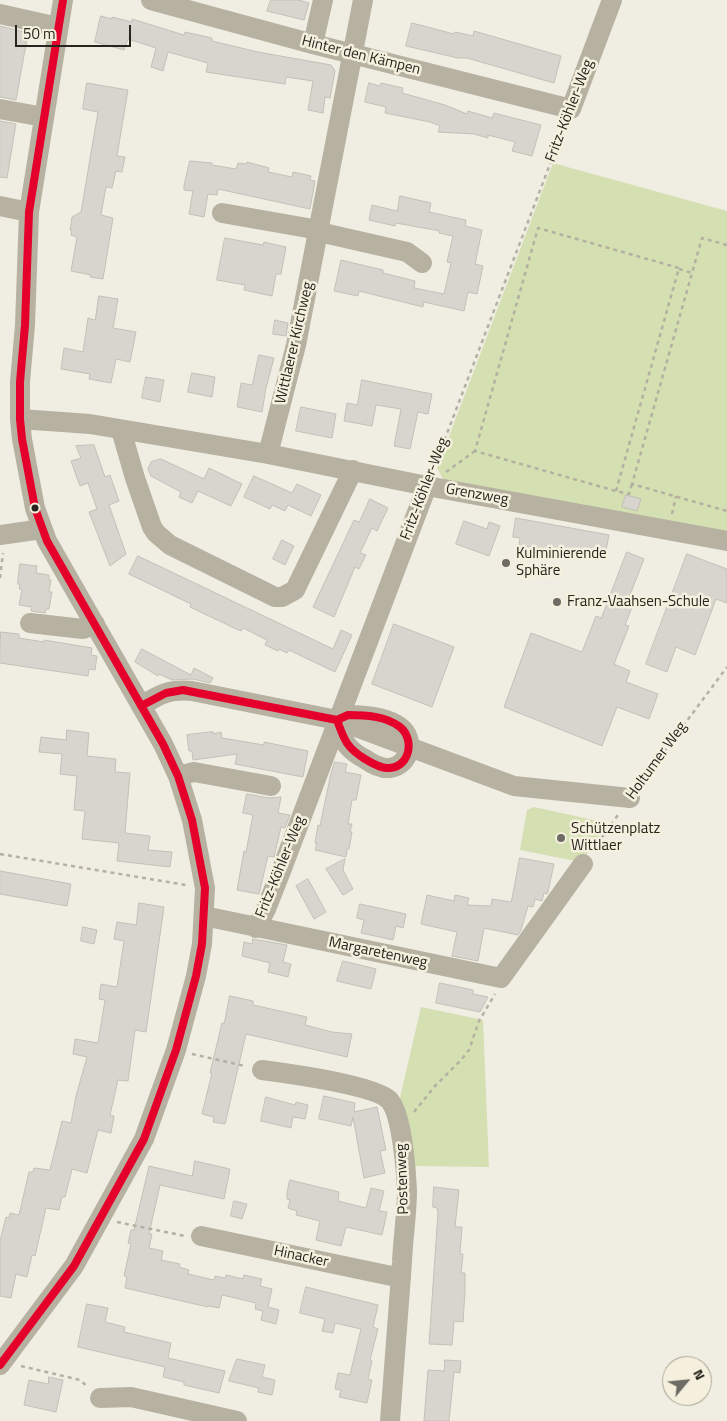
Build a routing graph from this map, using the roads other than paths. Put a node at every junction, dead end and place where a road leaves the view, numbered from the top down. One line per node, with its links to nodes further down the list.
1 (63, 0): 7 (street)
2 (151, 0): 8 (street, Hinter den Kämpen)
3 (323, 0): 8 (street)
4 (363, 0): 9 (street, Wittlaerer Kirchweg)
5 (612, 0): 11 (street, Fritz-Köhler-Weg)
6 (0, 14): 7 (street)
7 (58, 27): 12 (street)
8 (313, 44): 9 (street, Hinter den Kämpen)
9 (353, 54): 11 (street, Hinter den Kämpen); 16 (street, Wittlaerer Kirchweg)
10 (0, 109): 12 (street)
11 (571, 109)
12 (44, 116): 14 (street)
13 (0, 206): 14 (street)
14 (29, 212): 18 (street)
15 (222, 213): 16 (street)
16 (319, 231): 17 (street); 20 (street, Wittlaerer Kirchweg)
17 (422, 263)
18 (20, 419): 19 (street, Grenzweg); 23 (street)
19 (122, 430): 20 (street, Grenzweg); 21 (street)
20 (268, 454): 21 (street, Grenzweg)
21 (353, 470): 22 (street, Grenzweg)
22 (427, 486): 25 (street, Grenzweg); 29 (street, Fritz-Köhler-Weg)
23 (42, 529): 24 (street); 27 (street)
24 (3, 535)
25 (727, 541)
26 (30, 623): 27 (street)
27 (95, 624): 28 (street)
28 (141, 706): 29 (street); 31 (street)
29 (335, 725): 30 (street); 30 (street); 36 (street, Fritz-Köhler-Weg)
30 (410, 746): 33 (street)
31 (178, 776): 32 (street); 35 (street)
32 (271, 786)
33 (630, 798)
34 (583, 864): 36 (street, Margaretenweg)
35 (204, 916): 36 (street, Fritz-Köhler-Weg); 40 (street)
36 (256, 928)
37 (262, 1070): 39 (street, Postenweg)
38 (201, 1236): 39 (street, Hinacker)
39 (401, 1278): 43 (street, Postenweg)
40 (1, 1364)
41 (100, 1398): 42 (street)
42 (236, 1421)
43 (390, 1421)

